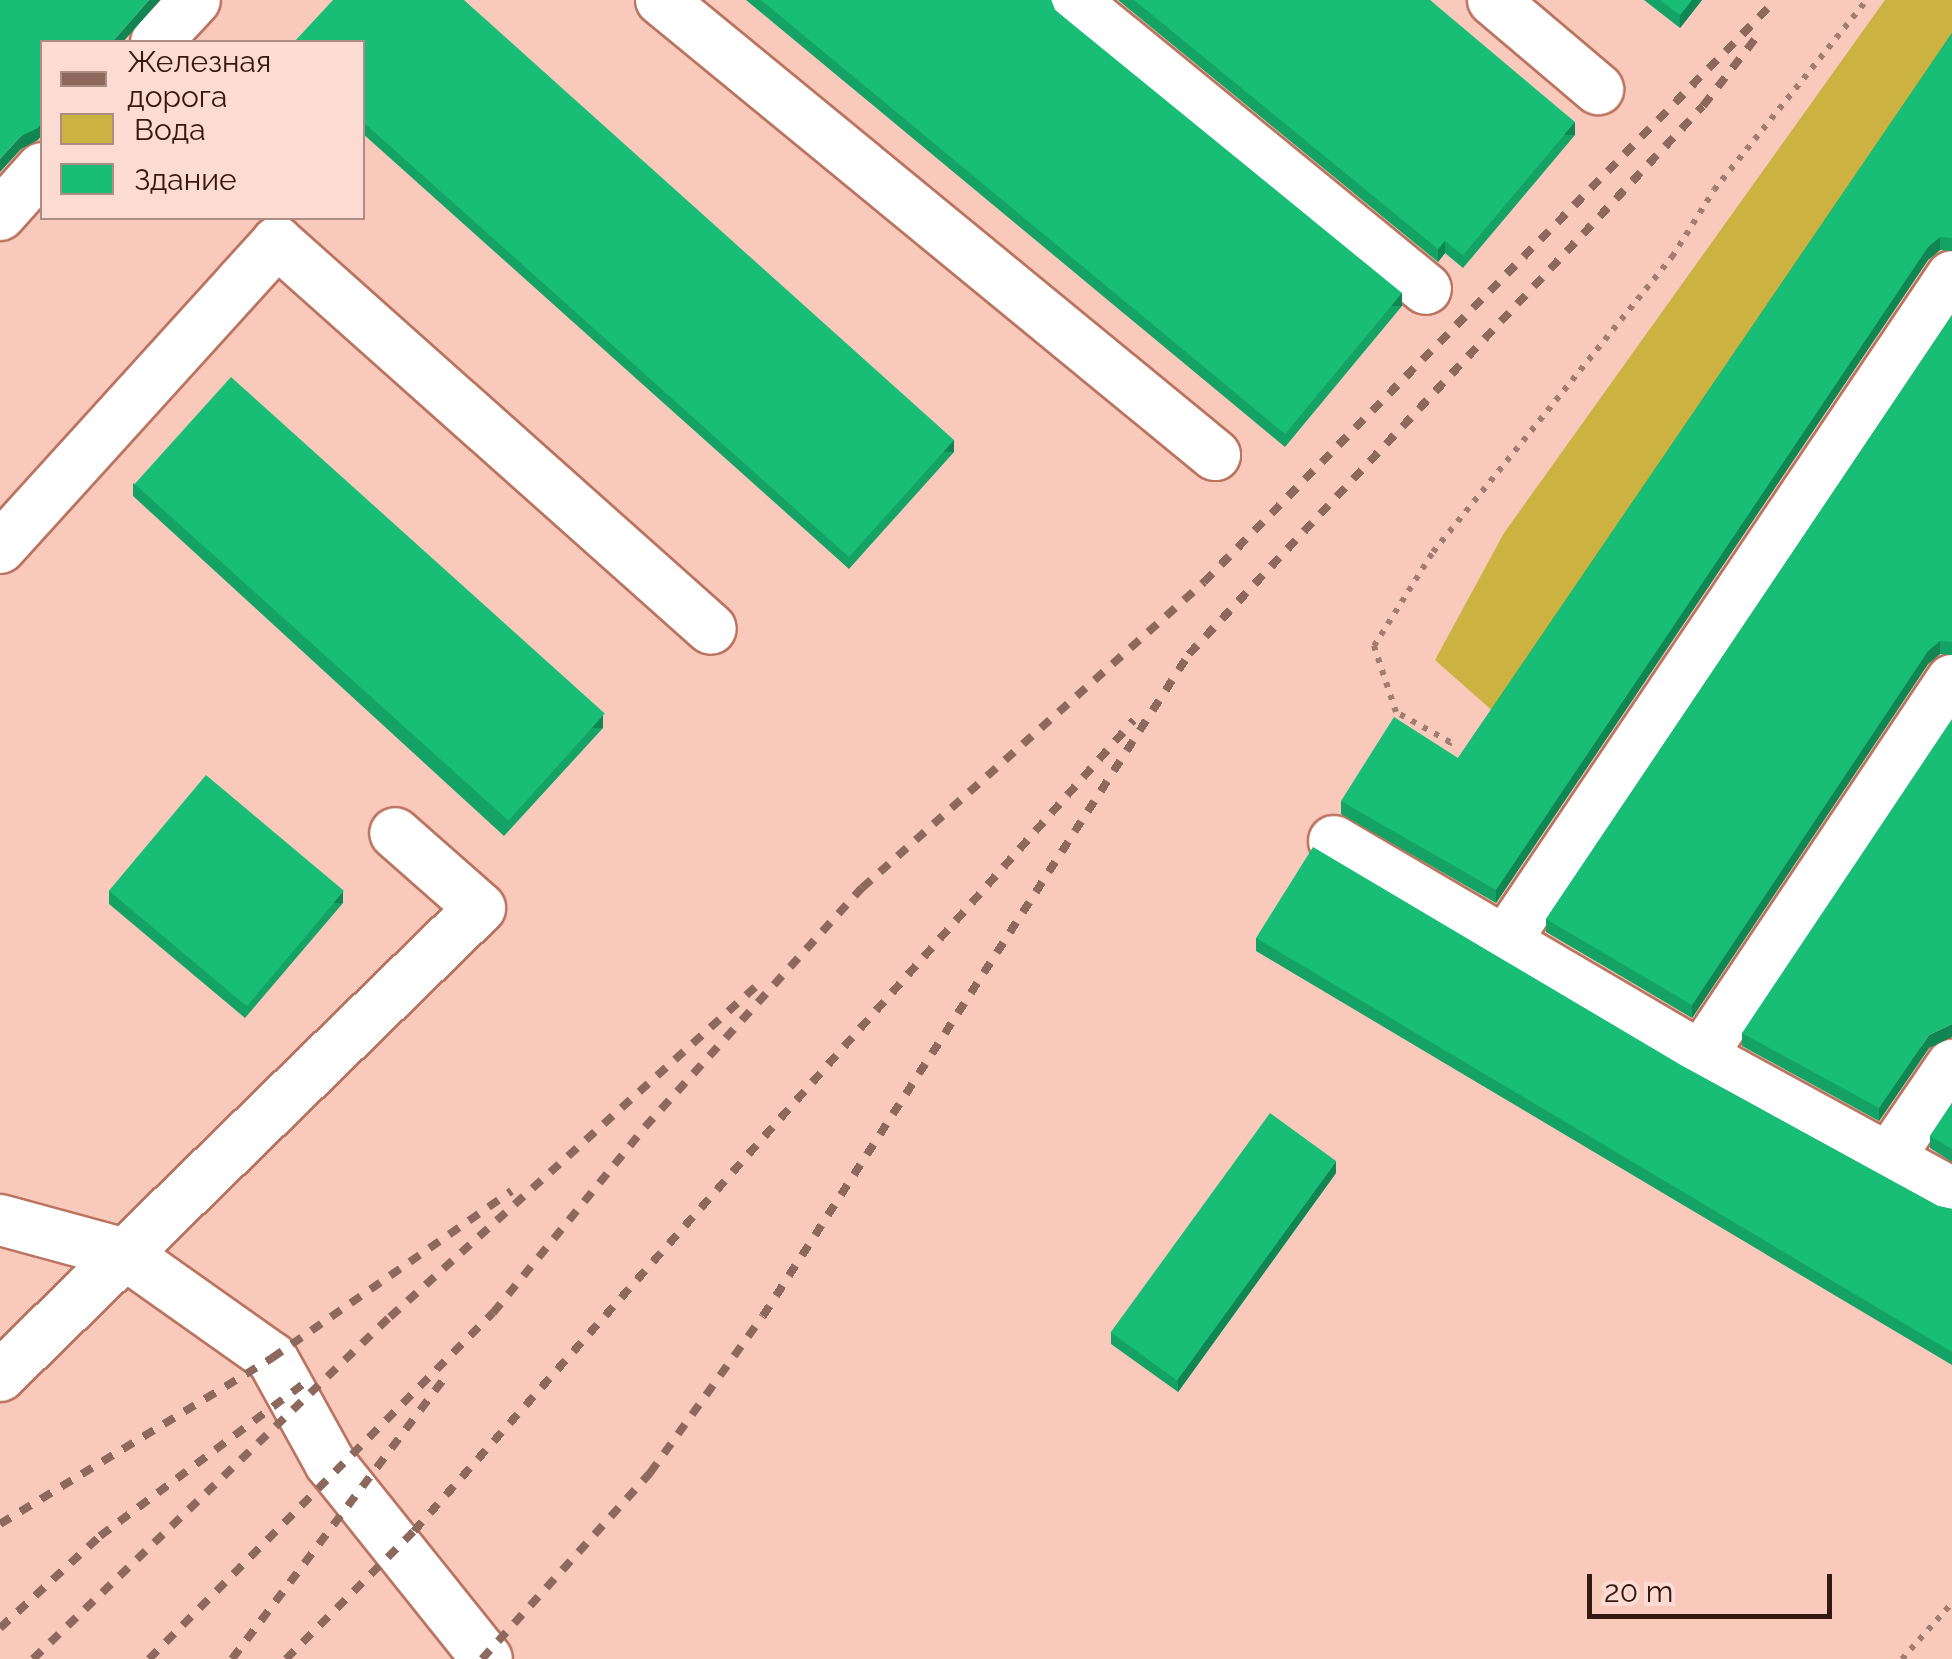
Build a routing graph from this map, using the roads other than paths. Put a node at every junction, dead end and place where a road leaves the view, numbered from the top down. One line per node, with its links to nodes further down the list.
1 (194, 0): 5 (lane)
2 (661, 0): 11 (lane)
3 (1073, 0): 10 (lane)
4 (1492, 0): 6 (lane)
5 (158, 40)
6 (1598, 89)
7 (40, 170): 8 (lane)
8 (0, 214)
9 (1952, 276): 17 (lane)
10 (1426, 289)
11 (1215, 455)
12 (0, 548): 13 (lane)
13 (711, 629)
14 (1952, 680): 18 (lane)
15 (395, 833): 23 (lane)
16 (1334, 840): 17 (lane)
17 (1508, 937): 18 (lane)
18 (1701, 1056): 20 (lane)
19 (1952, 1065): 20 (lane)
20 (1888, 1159): 21 (lane)
21 (1952, 1193)
22 (0, 1220): 23 (lane)
23 (125, 1254): 24 (lane); 25 (lane)
24 (0, 1376)
25 (487, 1659)

